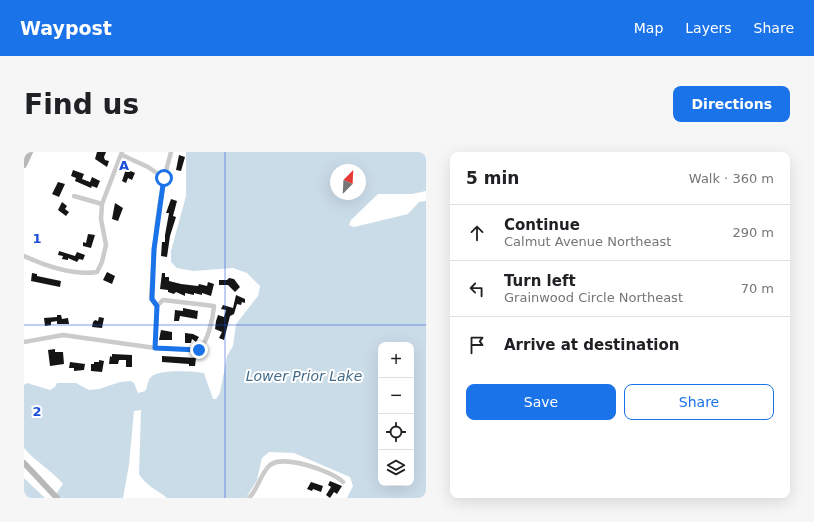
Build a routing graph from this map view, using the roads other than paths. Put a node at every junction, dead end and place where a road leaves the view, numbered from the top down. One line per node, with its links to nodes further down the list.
1 (30, 152): 4 (main road)
2 (171, 152): 5 (street)
3 (122, 153): 5 (street); 7 (street)
4 (24, 165)
5 (164, 178): 9 (street)
6 (74, 196): 7 (street)
7 (102, 204): 8 (street)
8 (24, 256)
9 (157, 306): 11 (street); 11 (street)
10 (24, 342): 11 (street)
11 (155, 348)
12 (24, 463): 14 (main road)
13 (343, 482): 15 (street)
14 (57, 498)
15 (249, 498)

